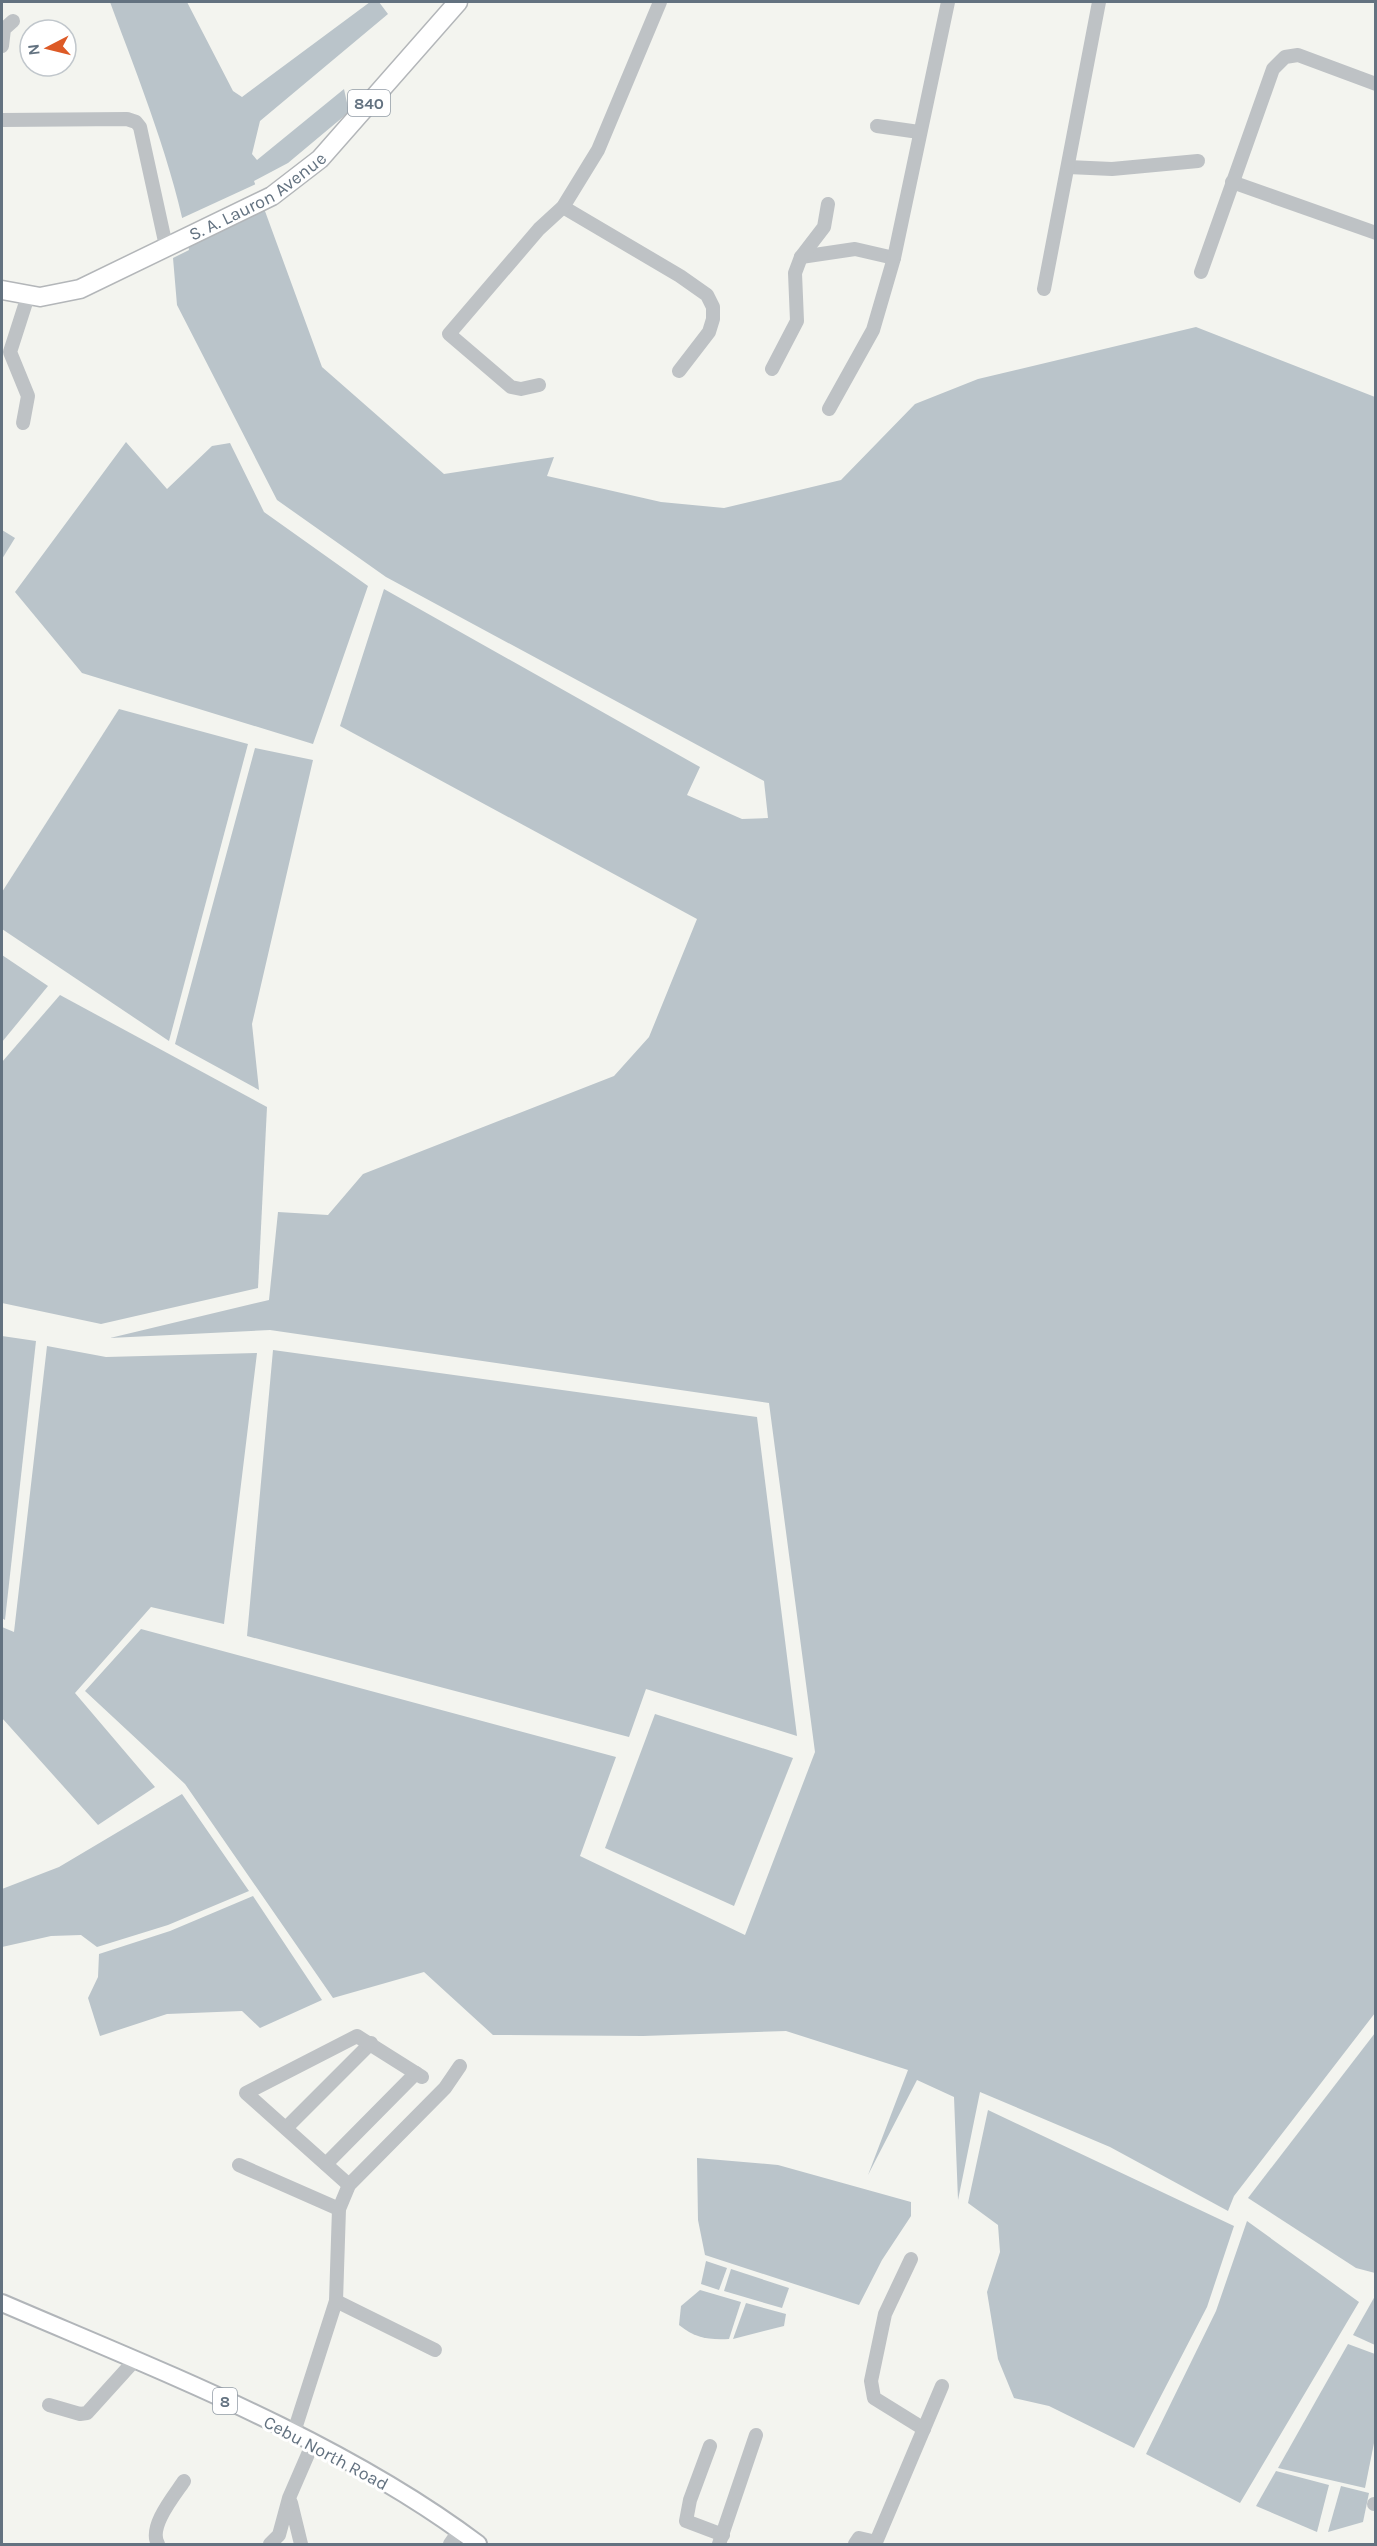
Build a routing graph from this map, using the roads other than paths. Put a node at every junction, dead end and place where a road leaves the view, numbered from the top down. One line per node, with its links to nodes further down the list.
1 (458, 2): 17 (highway, S. A. Lauron Avenue / 840)
2 (660, 2): 15 (street)
3 (948, 2): 10 (street)
4 (1099, 2): 12 (street)
5 (13, 21): 6 (street)
6 (2, 46)
7 (1376, 84): 13 (street)
8 (2, 120): 17 (street)
9 (877, 126): 10 (street)
10 (919, 132): 19 (street)
11 (1198, 161): 12 (street)
12 (1068, 167): 21 (street)
13 (1232, 182): 16 (street); 20 (street)
14 (828, 204): 18 (street)
15 (563, 207): 25 (street); 26 (street)
16 (1376, 233)
17 (173, 243): 23 (highway, S. A. Lauron Avenue / 840)
18 (801, 257): 19 (street); 24 (street)
19 (894, 258): 27 (street)
20 (1201, 272)
21 (1044, 289)
22 (2, 290): 23 (highway, S. A. Lauron Avenue / 840)
23 (28, 296): 28 (street)
24 (772, 369)
25 (679, 370)
26 (539, 385)
27 (829, 409)
28 (23, 423)
29 (371, 2043): 31 (street); 31 (street); 32 (street)
30 (460, 2066): 34 (street)
31 (286, 2128): 32 (street)
32 (326, 2164): 34 (street)
33 (239, 2165): 35 (street)
34 (349, 2184): 35 (street)
35 (339, 2209): 37 (street)
36 (911, 2259): 43 (street)
37 (336, 2301): 39 (street); 44 (street)
38 (2, 2302): 40 (main road, Cebu North Road / 8)
39 (435, 2350)
40 (135, 2360): 42 (street); 44 (main road, Cebu North Road / 8)
41 (942, 2386): 43 (street)
42 (49, 2405)
43 (924, 2429): 56 (street)
44 (293, 2435): 46 (main road, Cebu North Road / 8)
45 (756, 2435): 51 (street)
46 (312, 2445): 49 (street); 50 (main road, Cebu North Road / 8)
47 (710, 2446): 51 (street)
48 (183, 2481): 52 (street)
49 (289, 2498): 53 (street); 54 (street)
50 (455, 2537): 55 (main road, Cebu North Road / 8)
51 (721, 2540)
52 (158, 2544)
53 (270, 2544)
54 (301, 2544)
55 (478, 2544)
56 (855, 2544)

